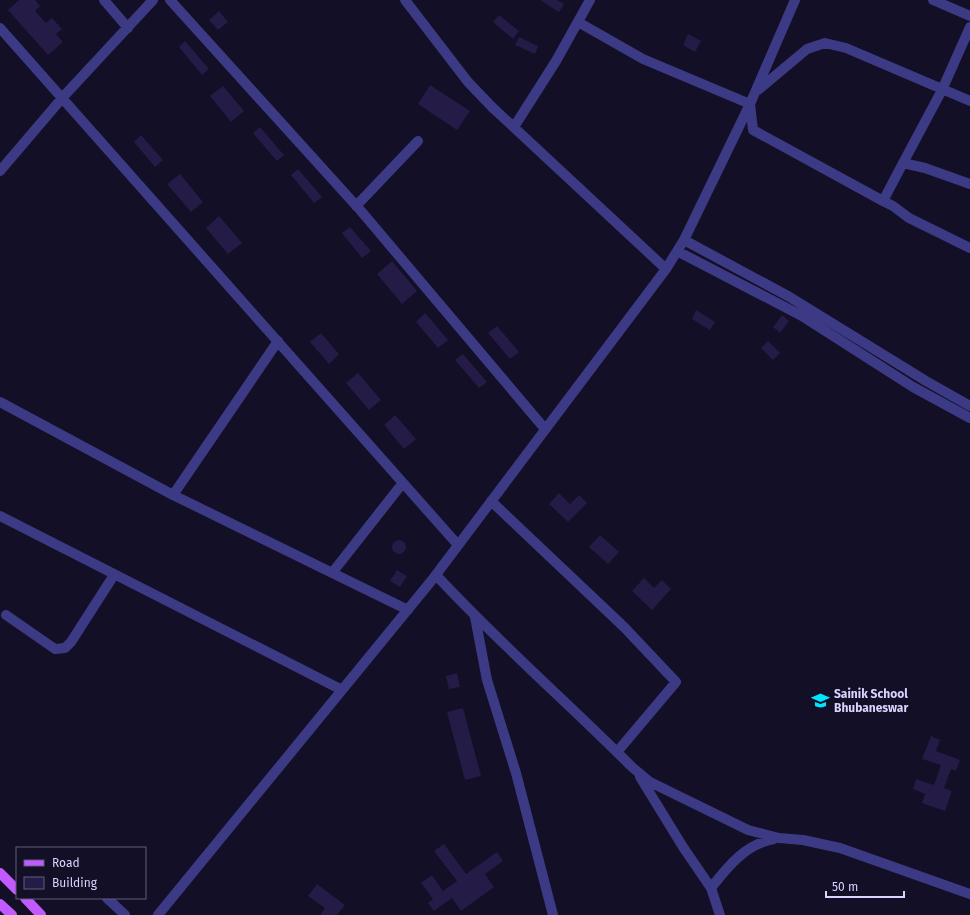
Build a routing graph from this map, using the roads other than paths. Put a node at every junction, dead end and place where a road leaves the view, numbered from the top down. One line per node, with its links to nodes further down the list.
1 (104, 0): 12 (street)
2 (153, 0): 12 (street)
3 (170, 0): 24 (street)
4 (405, 0): 18 (street)
5 (795, 0): 14 (street)
6 (934, 0): 8 (street)
7 (587, 1): 9 (street)
8 (970, 16)
9 (578, 22): 17 (street); 18 (street)
10 (970, 27): 13 (street)
11 (0, 28): 15 (street)
12 (128, 28): 15 (street)
13 (942, 90): 14 (street); 16 (street); 20 (street)
14 (755, 93): 17 (street)
15 (63, 98): 21 (street); 29 (street)
16 (970, 101)
17 (750, 104): 23 (street); 25 (street)
18 (514, 127): 28 (street)
19 (418, 141): 24 (street)
20 (903, 163): 22 (street); 23 (street)
21 (0, 171)
22 (970, 184)
23 (883, 201): 26 (street)
24 (356, 206): 33 (street)
25 (684, 240): 27 (street); 31 (street)
26 (970, 248)
27 (677, 251): 28 (street); 32 (street)
28 (666, 269): 33 (street)
29 (278, 341): 34 (street); 35 (street)
30 (0, 402): 35 (street)
31 (970, 406)
32 (970, 418)
33 (545, 429): 36 (street)
34 (402, 484): 38 (street); 39 (street)
35 (173, 495): 39 (street)
36 (491, 501): 38 (street); 46 (street)
37 (0, 516): 41 (street)
38 (458, 545): 40 (street)
39 (332, 573): 42 (street)
40 (436, 574): 42 (street); 44 (street)
41 (114, 575): 43 (street); 45 (street)
42 (408, 610): 45 (street)
43 (6, 615)
44 (475, 617): 46 (street); 60 (street)
45 (342, 690): 59 (street)
46 (617, 752): 47 (street)
47 (637, 771): 48 (street); 50 (street)
48 (779, 838): 50 (street); 52 (street)
49 (0, 873): 51 (main road)
50 (711, 888): 61 (street)
51 (16, 889)
52 (970, 894)
53 (25, 899): 57 (main road)
54 (108, 899): 58 (street)
55 (0, 904): 56 (main road)
56 (12, 915)
57 (41, 915)
58 (125, 915)
59 (158, 915)
60 (553, 915)
61 (720, 915)

